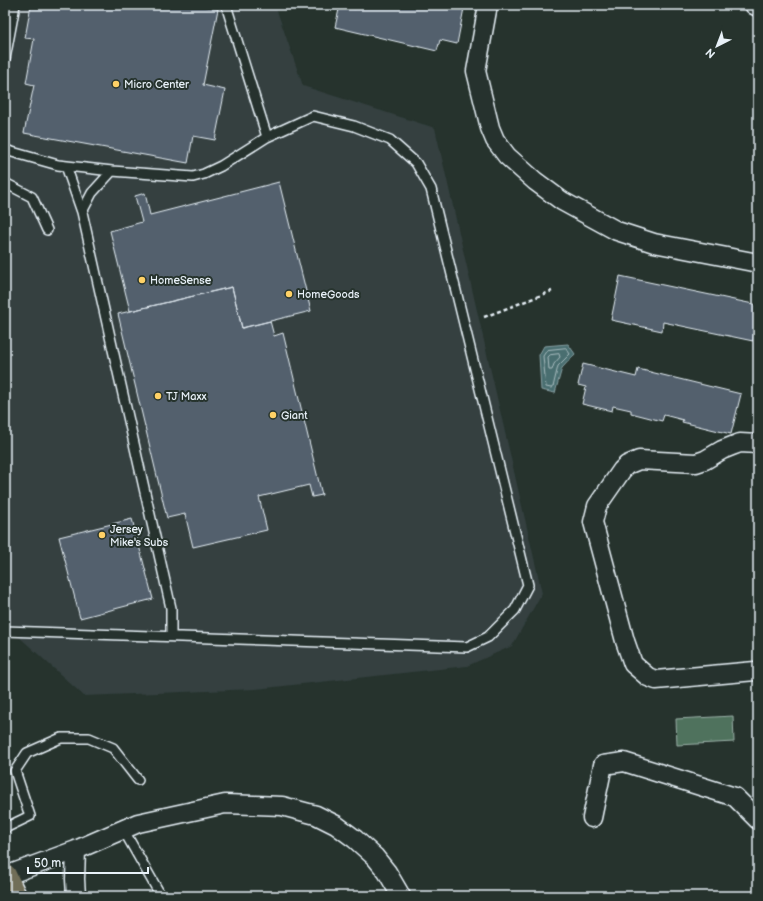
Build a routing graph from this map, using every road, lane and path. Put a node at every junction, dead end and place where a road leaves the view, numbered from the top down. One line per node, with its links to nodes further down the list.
1 (15, 5): 6 (lane)
2 (226, 5): 7 (lane)
3 (488, 5): 14 (street)
4 (754, 5): 5 (street)
5 (758, 7)
6 (5, 59)
7 (267, 137): 10 (lane); 19 (lane)
8 (5, 150): 9 (lane)
9 (66, 166): 10 (lane); 12 (lane)
10 (112, 171): 12 (lane)
11 (5, 184): 13 (lane)
12 (82, 212): 19 (lane)
13 (47, 230)
14 (758, 263)
15 (552, 291): 16 (path)
16 (484, 317)
17 (758, 444): 20 (street)
18 (5, 631): 19 (lane)
19 (171, 636)
20 (755, 671)
21 (138, 780): 24 (lane)
22 (592, 818): 23 (street)
23 (758, 820)
24 (5, 828)
25 (123, 829): 26 (street); 30 (lane); 31 (street)
26 (76, 850): 27 (street); 29 (street)
27 (5, 875): 28 (highway)
28 (15, 896)
29 (76, 896)
30 (161, 896)
31 (401, 896)

